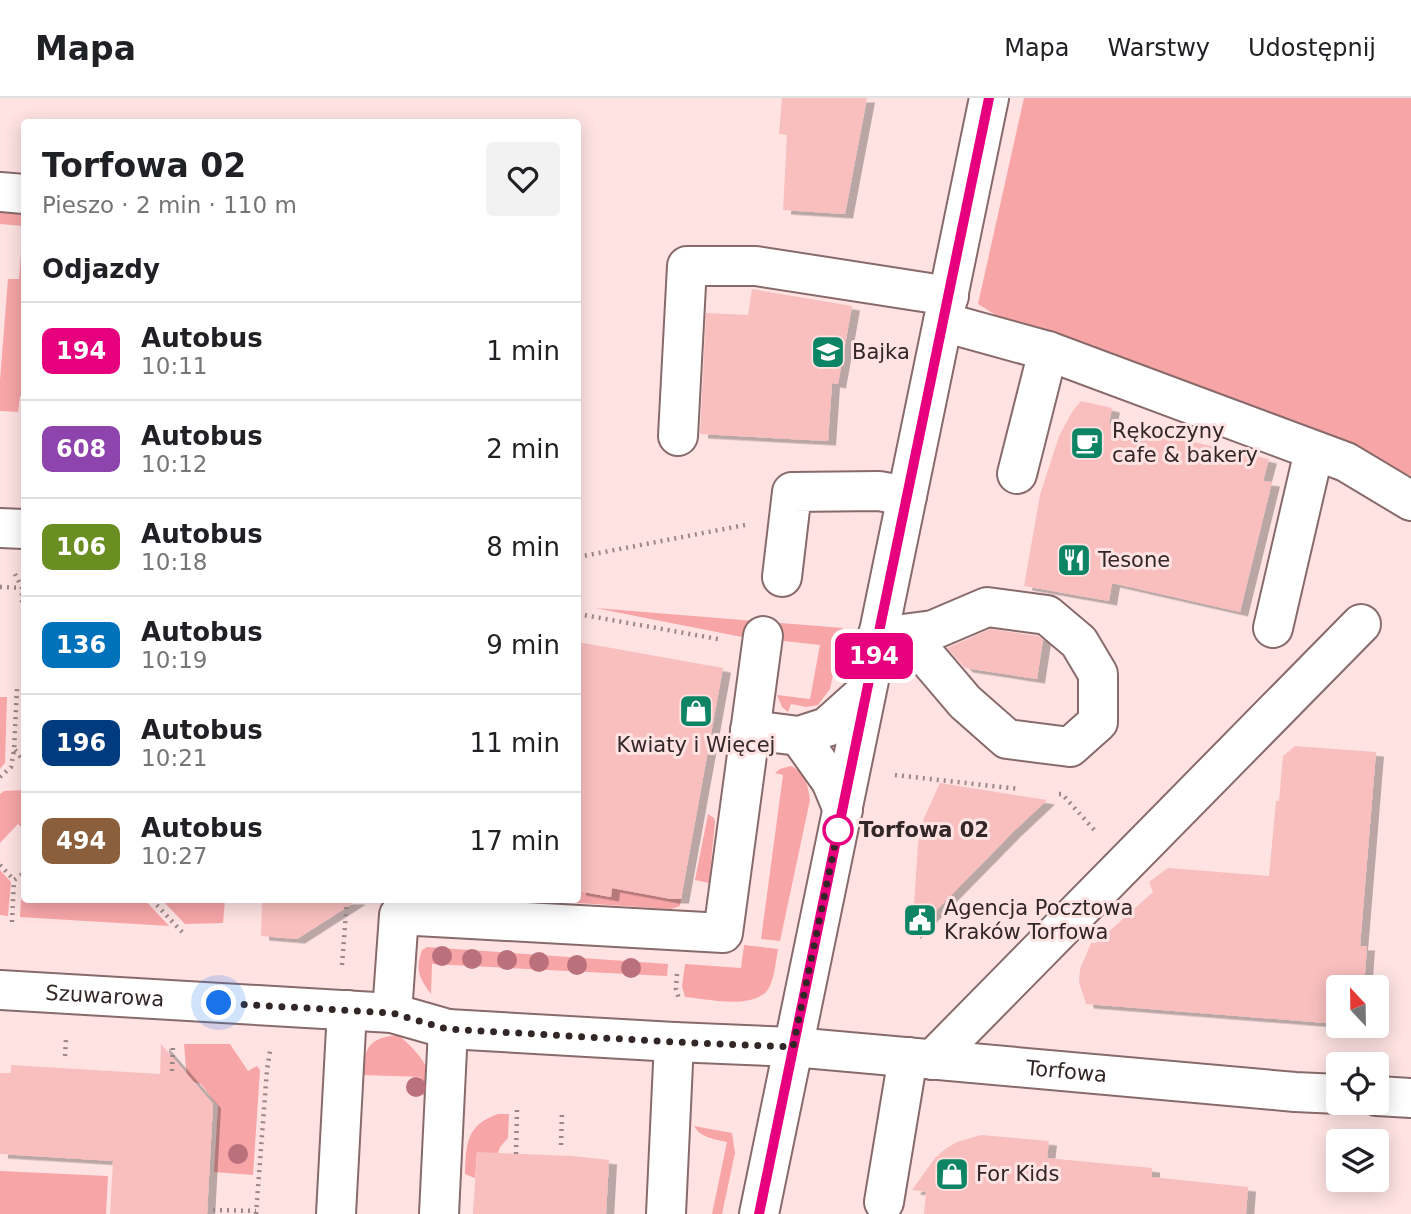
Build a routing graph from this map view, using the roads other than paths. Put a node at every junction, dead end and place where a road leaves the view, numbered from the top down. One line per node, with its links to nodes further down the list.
1 (989, 98): 4 (street)
2 (0, 192): 3 (street)
3 (21, 194)
4 (946, 309): 5 (street); 6 (street); 9 (street)
5 (1048, 351): 7 (street); 8 (street)
6 (678, 436)
7 (1314, 451): 10 (street); 15 (street)
8 (1017, 474)
9 (907, 496): 13 (street); 16 (street)
10 (1411, 500)
11 (0, 528): 12 (street)
12 (21, 529)
13 (782, 577)
14 (1361, 624): 29 (street)
15 (1273, 628)
16 (878, 634): 16 (street); 18 (street)
17 (763, 636): 19 (street)
18 (866, 692): 20 (street); 21 (street)
19 (750, 730): 20 (street); 22 (street)
20 (799, 736): 21 (street)
21 (843, 810): 28 (street)
22 (450, 909): 25 (street)
23 (0, 989): 24 (street, Szuwarowa)
24 (347, 1010): 25 (street, Szuwarowa); 34 (street)
25 (392, 1013): 26 (street, Szuwarowa)
26 (447, 1029): 27 (street, Szuwarowa); 35 (street)
27 (674, 1042): 28 (street, Szuwarowa); 36 (street)
28 (793, 1047): 29 (street, Torfowa); 37 (street)
29 (920, 1059): 30 (street, Torfowa); 33 (street)
30 (1326, 1093)
31 (1389, 1097): 32 (street)
32 (1411, 1098)
33 (884, 1202)
34 (336, 1214)
35 (439, 1214)
36 (666, 1214)
37 (759, 1214)

